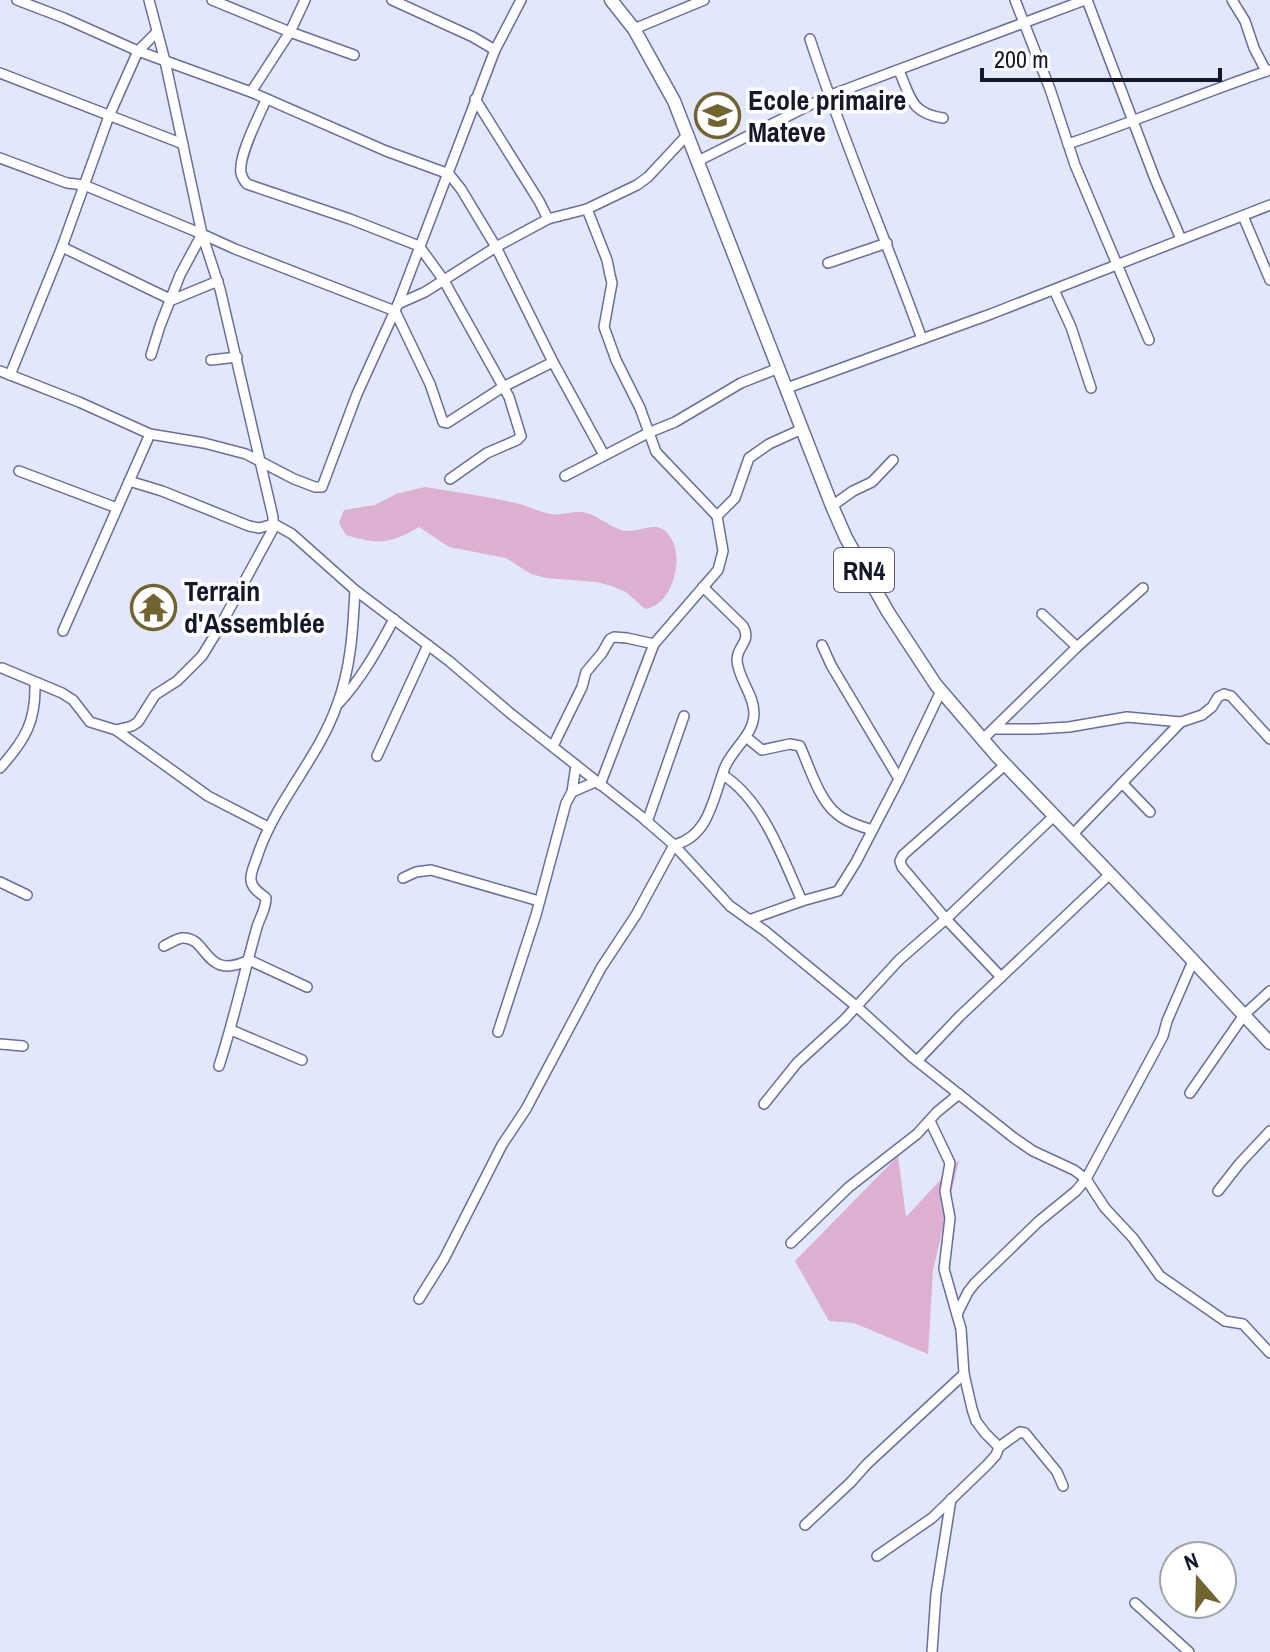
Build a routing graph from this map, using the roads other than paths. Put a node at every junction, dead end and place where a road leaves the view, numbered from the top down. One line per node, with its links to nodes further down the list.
1 (17, 0): 18 (street)
2 (149, 0): 15 (street)
3 (212, 0): 14 (street)
4 (305, 0): 14 (street)
5 (392, 0): 17 (street)
6 (521, 0): 17 (street)
7 (611, 0): 13 (highway, RN4)
8 (704, 0): 13 (street)
9 (1015, 0): 12 (street)
10 (1086, 0): 12 (street); 30 (street)
11 (1232, 0): 21 (street)
12 (1024, 24): 22 (street); 33 (street)
13 (634, 29): 31 (highway, RN4)
14 (290, 32): 19 (street); 24 (street)
15 (156, 33): 18 (street); 20 (street)
16 (810, 39): 25 (street)
17 (495, 50): 26 (street)
18 (138, 51): 20 (street); 28 (street)
19 (354, 55)
20 (165, 61): 24 (street); 32 (street)
21 (1268, 70): 30 (street)
22 (899, 71): 25 (street); 29 (street)
23 (0, 73): 28 (street)
24 (251, 92): 27 (street)
25 (828, 96): 35 (street); 44 (street)
26 (475, 99): 36 (street); 41 (street)
27 (266, 100): 36 (street); 45 (street)
28 (109, 116): 32 (street); 37 (street)
29 (943, 118)
30 (1133, 122): 33 (street); 43 (street)
31 (688, 134): 35 (highway, RN4); 39 (street)
32 (183, 144): 42 (street)
33 (1068, 144): 51 (street)
34 (0, 158): 37 (street)
35 (698, 161): 64 (highway, RN4)
36 (449, 174): 45 (street); 47 (street)
37 (84, 185): 42 (street); 46 (street)
38 (1270, 205): 40 (street)
39 (587, 209): 41 (street); 70 (street)
40 (1243, 216): 43 (street); 48 (street)
41 (548, 219): 47 (street)
42 (202, 234): 54 (street); 56 (street); 57 (street)
43 (1181, 239): 51 (street)
44 (887, 243): 50 (street); 58 (street)
45 (419, 246): 52 (street); 57 (street)
46 (62, 247): 56 (street); 65 (street)
47 (496, 247): 52 (street); 63 (street)
48 (1257, 248): 49 (street); 53 (street)
49 (1270, 253)
50 (828, 263)
51 (1116, 265): 55 (street); 59 (street)
52 (443, 279): 57 (street); 66 (street)
53 (1270, 280)
54 (218, 281): 56 (street); 61 (street)
55 (1054, 290): 58 (street); 68 (street)
56 (172, 300): 60 (street)
57 (396, 307): 66 (street); 74 (street)
58 (922, 339): 67 (street)
59 (1149, 340)
60 (151, 355)
61 (237, 357): 62 (street); 74 (street)
62 (211, 360)
63 (553, 362): 66 (street); 72 (street)
64 (779, 368): 67 (highway, RN4); 70 (street)
65 (5, 373): 71 (street)
66 (503, 387): 77 (street)
67 (787, 388): 69 (highway, RN4)
68 (1091, 388)
69 (802, 429): 79 (highway, RN4); 81 (street)
70 (648, 433): 72 (street); 81 (street)
71 (150, 434): 74 (street); 78 (street)
72 (604, 455): 76 (street)
73 (893, 460): 79 (street)
74 (261, 461): 82 (street)
75 (19, 471): 80 (street)
76 (565, 476)
77 (450, 479)
78 (129, 481): 80 (street); 82 (street)
79 (832, 506): 97 (highway, RN4)
80 (117, 508): 88 (street)
81 (717, 516): 83 (street)
82 (274, 524): 85 (street); 102 (street)
83 (703, 587): 89 (street); 103 (street)
84 (1143, 588): 92 (street)
85 (355, 590): 87 (street); 94 (street)
86 (1042, 614): 92 (street)
87 (394, 619): 90 (street); 96 (street)
88 (63, 631)
89 (654, 644): 106 (street); 113 (street)
90 (428, 645): 106 (street); 107 (street)
91 (822, 645): 112 (street)
92 (1077, 647): 101 (street)
93 (2, 668): 95 (street)
94 (345, 678): 96 (street); 98 (street)
95 (35, 683): 102 (street); 110 (street)
96 (356, 684): 98 (street)
97 (941, 691): 105 (highway, RN4); 112 (street)
98 (337, 706): 119 (street)
99 (684, 716): 118 (street)
100 (1181, 722): 101 (street); 104 (street); 114 (street)
101 (995, 729): 105 (street)
102 (116, 730): 119 (street)
103 (746, 737): 111 (street); 120 (street)
104 (1270, 739)
105 (982, 740): 109 (highway, RN4)
106 (553, 746): 108 (street)
107 (377, 756)
108 (576, 765): 113 (street); 115 (street)
109 (1005, 765): 117 (highway, RN4); 129 (street)
110 (0, 768)
111 (723, 775): 122 (street); 128 (street)
112 (899, 779): 120 (street)
113 (598, 783): 115 (street); 118 (street)
114 (1123, 784): 116 (street); 121 (street)
115 (572, 792): 127 (street)
116 (1150, 812)
117 (1054, 816): 121 (highway, RN4); 129 (street)
118 (647, 822): 122 (street)
119 (268, 827): 132 (street)
120 (872, 830): 128 (street)
121 (1072, 835): 123 (highway, RN4)
122 (674, 845): 130 (street); 155 (street)
123 (1110, 874): 133 (highway, RN4); 134 (street)
124 (403, 878): 127 (street)
125 (0, 882): 126 (street)
126 (27, 895)
127 (539, 901): 140 (street)
128 (802, 901): 130 (street)
129 (946, 919): 134 (street); 137 (street)
130 (749, 920): 137 (street)
131 (164, 946): 132 (street)
132 (249, 960): 135 (street); 139 (street)
133 (1193, 961): 138 (highway, RN4); 152 (street)
134 (1001, 977): 145 (street)
135 (307, 987)
136 (1270, 991): 138 (street)
137 (856, 1006): 145 (street); 149 (street)
138 (1244, 1015): 141 (highway, RN4); 147 (street)
139 (231, 1030): 144 (street); 146 (street)
140 (498, 1032)
141 (1270, 1043)
142 (0, 1044): 143 (street)
143 (23, 1046)
144 (302, 1060)
145 (917, 1061): 148 (street)
146 (219, 1066)
147 (1190, 1093)
148 (959, 1094): 150 (street); 152 (street)
149 (764, 1104)
150 (930, 1121): 154 (street); 156 (street)
151 (1270, 1131): 153 (street)
152 (1086, 1179): 156 (street); 157 (street)
153 (1218, 1191)
154 (791, 1243)
155 (419, 1299)
156 (957, 1314): 158 (street)
157 (1270, 1353)
158 (964, 1374): 159 (street); 162 (street)
159 (999, 1447): 160 (street); 161 (street)
160 (1063, 1486)
161 (951, 1499): 163 (street); 165 (street)
162 (805, 1525)
163 (877, 1556)
164 (1135, 1603): 166 (street)
165 (932, 1652)
166 (1189, 1652)

